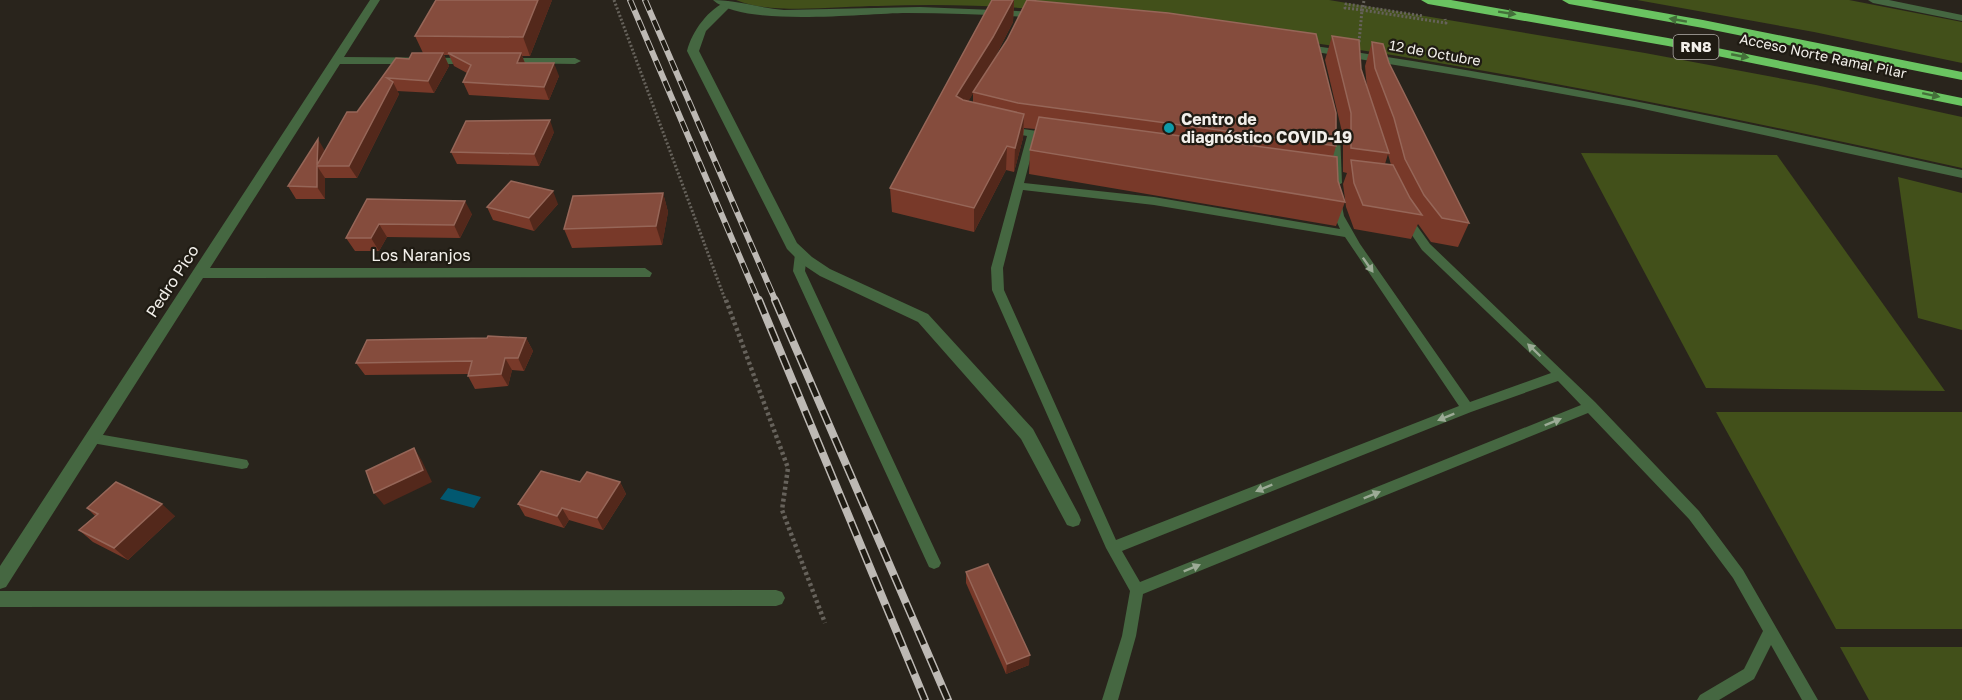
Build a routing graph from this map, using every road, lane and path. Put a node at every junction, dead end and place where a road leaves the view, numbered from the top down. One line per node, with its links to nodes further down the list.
1 (375, 0): 12 (street, Pedro Pico)
2 (614, 0): 40 (path)
3 (1364, 0): 8 (path)
4 (1428, 0): 16 (highway, Acceso Norte Ramal Pilar / RN8, one-way to 16)
5 (1569, 0): 15 (highway, Acceso Norte Ramal Pilar / RN8, one-way to 5)
6 (1872, 0): 10 (street)
7 (723, 2): 9 (street); 25 (street)
8 (1363, 9): 8 (path); 8 (path); 13 (path)
9 (1056, 16)
10 (1962, 18)
11 (1292, 46): 13 (street, 12 de Octubre)
12 (337, 60): 14 (street); 26 (street, Pedro Pico)
13 (1358, 60): 21 (street, 12 de Octubre)
14 (575, 61)
15 (1962, 76)
16 (1962, 102)
17 (1331, 115): 24 (lane)
18 (995, 126): 19 (lane)
19 (1032, 134): 20 (lane); 22 (lane)
20 (1065, 138)
21 (1962, 174)
22 (1018, 186): 24 (lane); 34 (lane)
23 (1402, 212): 28 (lane, one-way to 23)
24 (1348, 234): 30 (lane, one-way to 30)
25 (801, 254): 33 (street); 35 (lane)
26 (198, 273): 27 (street, Los Naranjos); 31 (street, Pedro Pico)
27 (645, 273)
28 (1560, 375): 29 (lane); 30 (lane)
29 (1590, 406): 37 (lane, one-way to 29); 41 (lane)
30 (1467, 408): 34 (lane, one-way to 34)
31 (92, 438): 32 (lane); 36 (street, Pedro Pico)
32 (242, 464)
33 (1073, 520)
34 (1113, 548): 37 (lane)
35 (934, 562)
36 (0, 581)
37 (1137, 590): 42 (lane)
38 (776, 598): 39 (street)
39 (0, 600)
40 (825, 623)
41 (1770, 631): 43 (lane); 44 (lane)
42 (1110, 700)
43 (1705, 700)
44 (1809, 700)

